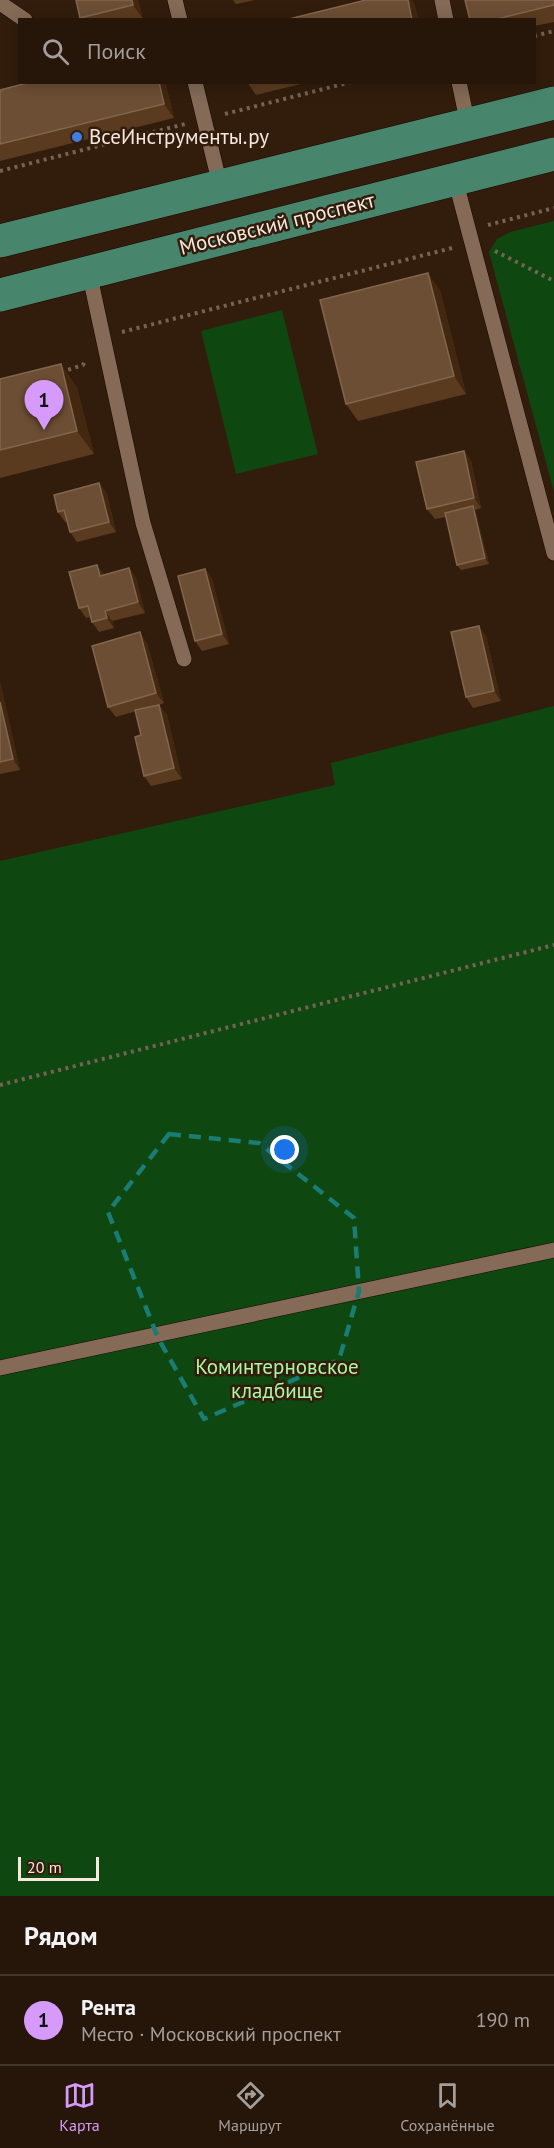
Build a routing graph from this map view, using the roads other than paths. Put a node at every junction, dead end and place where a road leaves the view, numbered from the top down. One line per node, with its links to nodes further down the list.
1 (175, 0): 5 (lane)
2 (442, 0): 6 (lane)
3 (0, 3): 4 (lane)
4 (22, 18)
5 (180, 18)
6 (446, 18)
7 (195, 84): 13 (lane)
8 (459, 84): 10 (lane)
9 (554, 103): 10 (main road)
10 (468, 125): 13 (main road)
11 (554, 154): 12 (main road, Московский проспект)
12 (455, 179): 15 (main road, Московский проспект); 17 (lane)
13 (220, 185): 14 (main road)
14 (0, 241)
15 (88, 272): 16 (main road, Московский проспект); 18 (lane)
16 (0, 295)
17 (554, 554)
18 (184, 659)
19 (554, 1250): 20 (lane)
20 (0, 1368)

